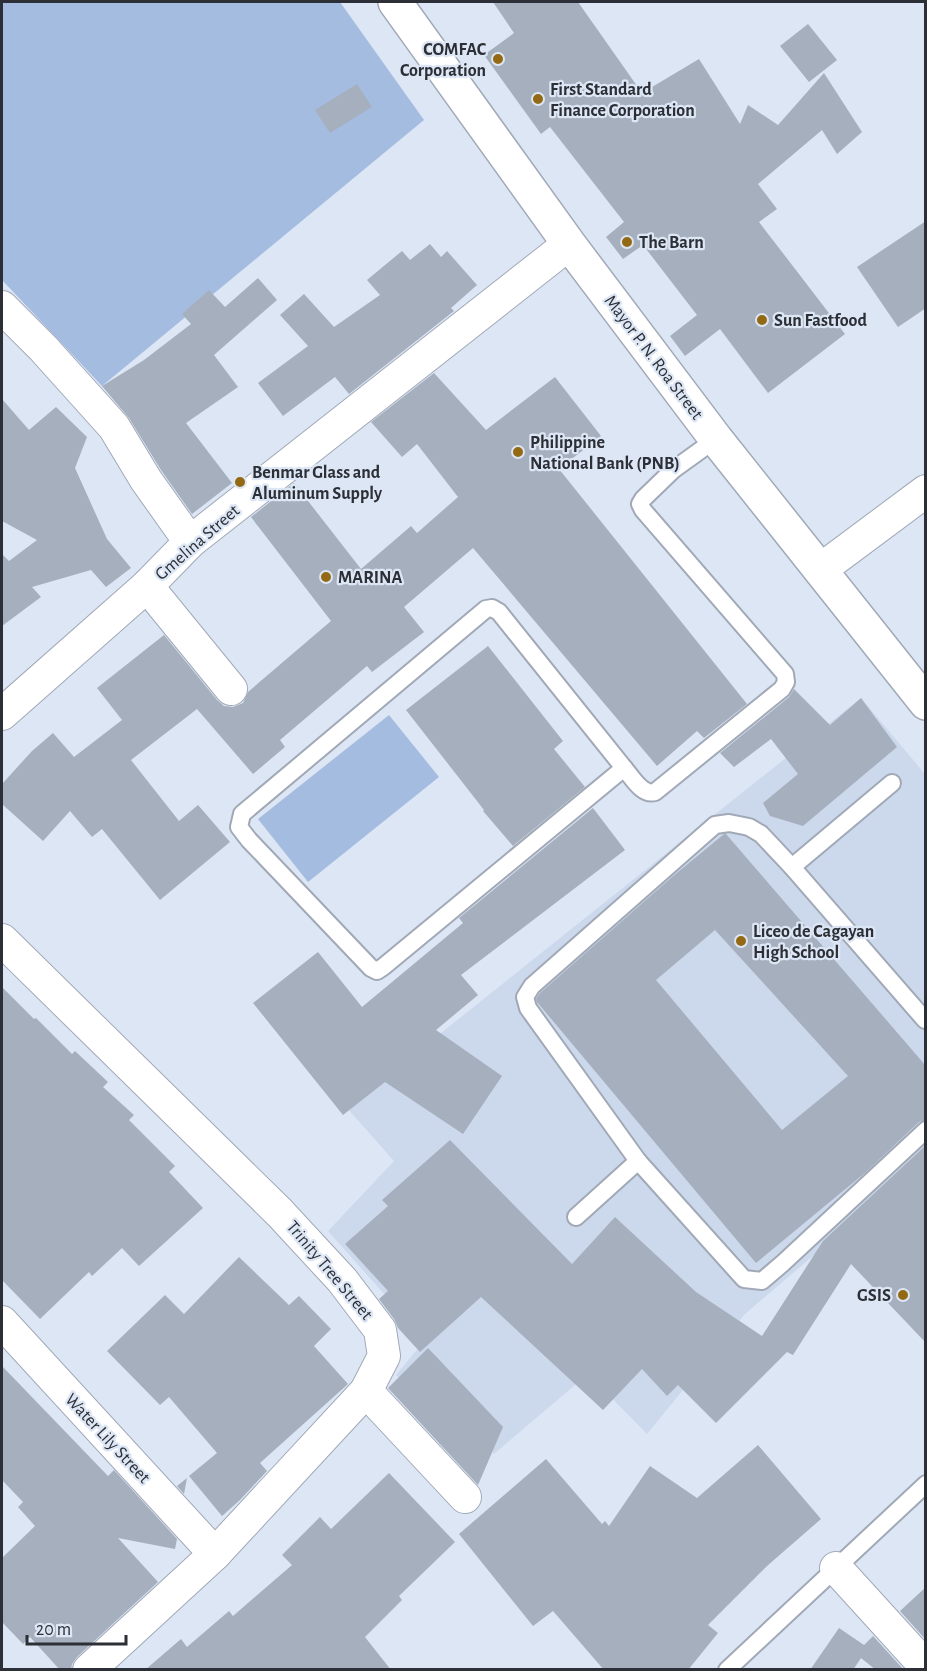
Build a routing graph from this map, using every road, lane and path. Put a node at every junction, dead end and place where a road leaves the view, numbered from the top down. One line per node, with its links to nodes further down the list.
1 (395, 2): 2 (main road, Mayor P. N. Roa Street)
2 (569, 244): 4 (main road, Mayor P. N. Roa Street); 6 (street, Gmelina Street)
3 (2, 307): 6 (street)
4 (716, 439): 7 (main road, Mayor P. N. Roa Street); 12 (lane)
5 (926, 491): 7 (street)
6 (190, 542): 8 (street, Gmelina Street)
7 (820, 570): 10 (main road, Mayor P. N. Roa Street)
8 (147, 586): 9 (street); 11 (street, Gmelina Street)
9 (231, 689)
10 (926, 703)
11 (2, 714)
12 (624, 768): 12 (lane)
13 (892, 783): 14 (lane)
14 (792, 867): 16 (lane); 18 (lane)
15 (2, 940): 21 (street, Trinity Tree Street)
16 (925, 1020)
17 (926, 1130): 18 (lane)
18 (638, 1161): 19 (lane)
19 (576, 1217)
20 (2, 1322): 24 (street, Water Lily Street)
21 (366, 1391): 23 (street); 24 (street, Trinity Tree Street)
22 (926, 1484): 25 (lane)
23 (465, 1497)
24 (215, 1554): 27 (street, Trinity Tree Street)
25 (836, 1568): 26 (street); 28 (lane)
26 (926, 1666)
27 (89, 1670)
28 (727, 1670)

